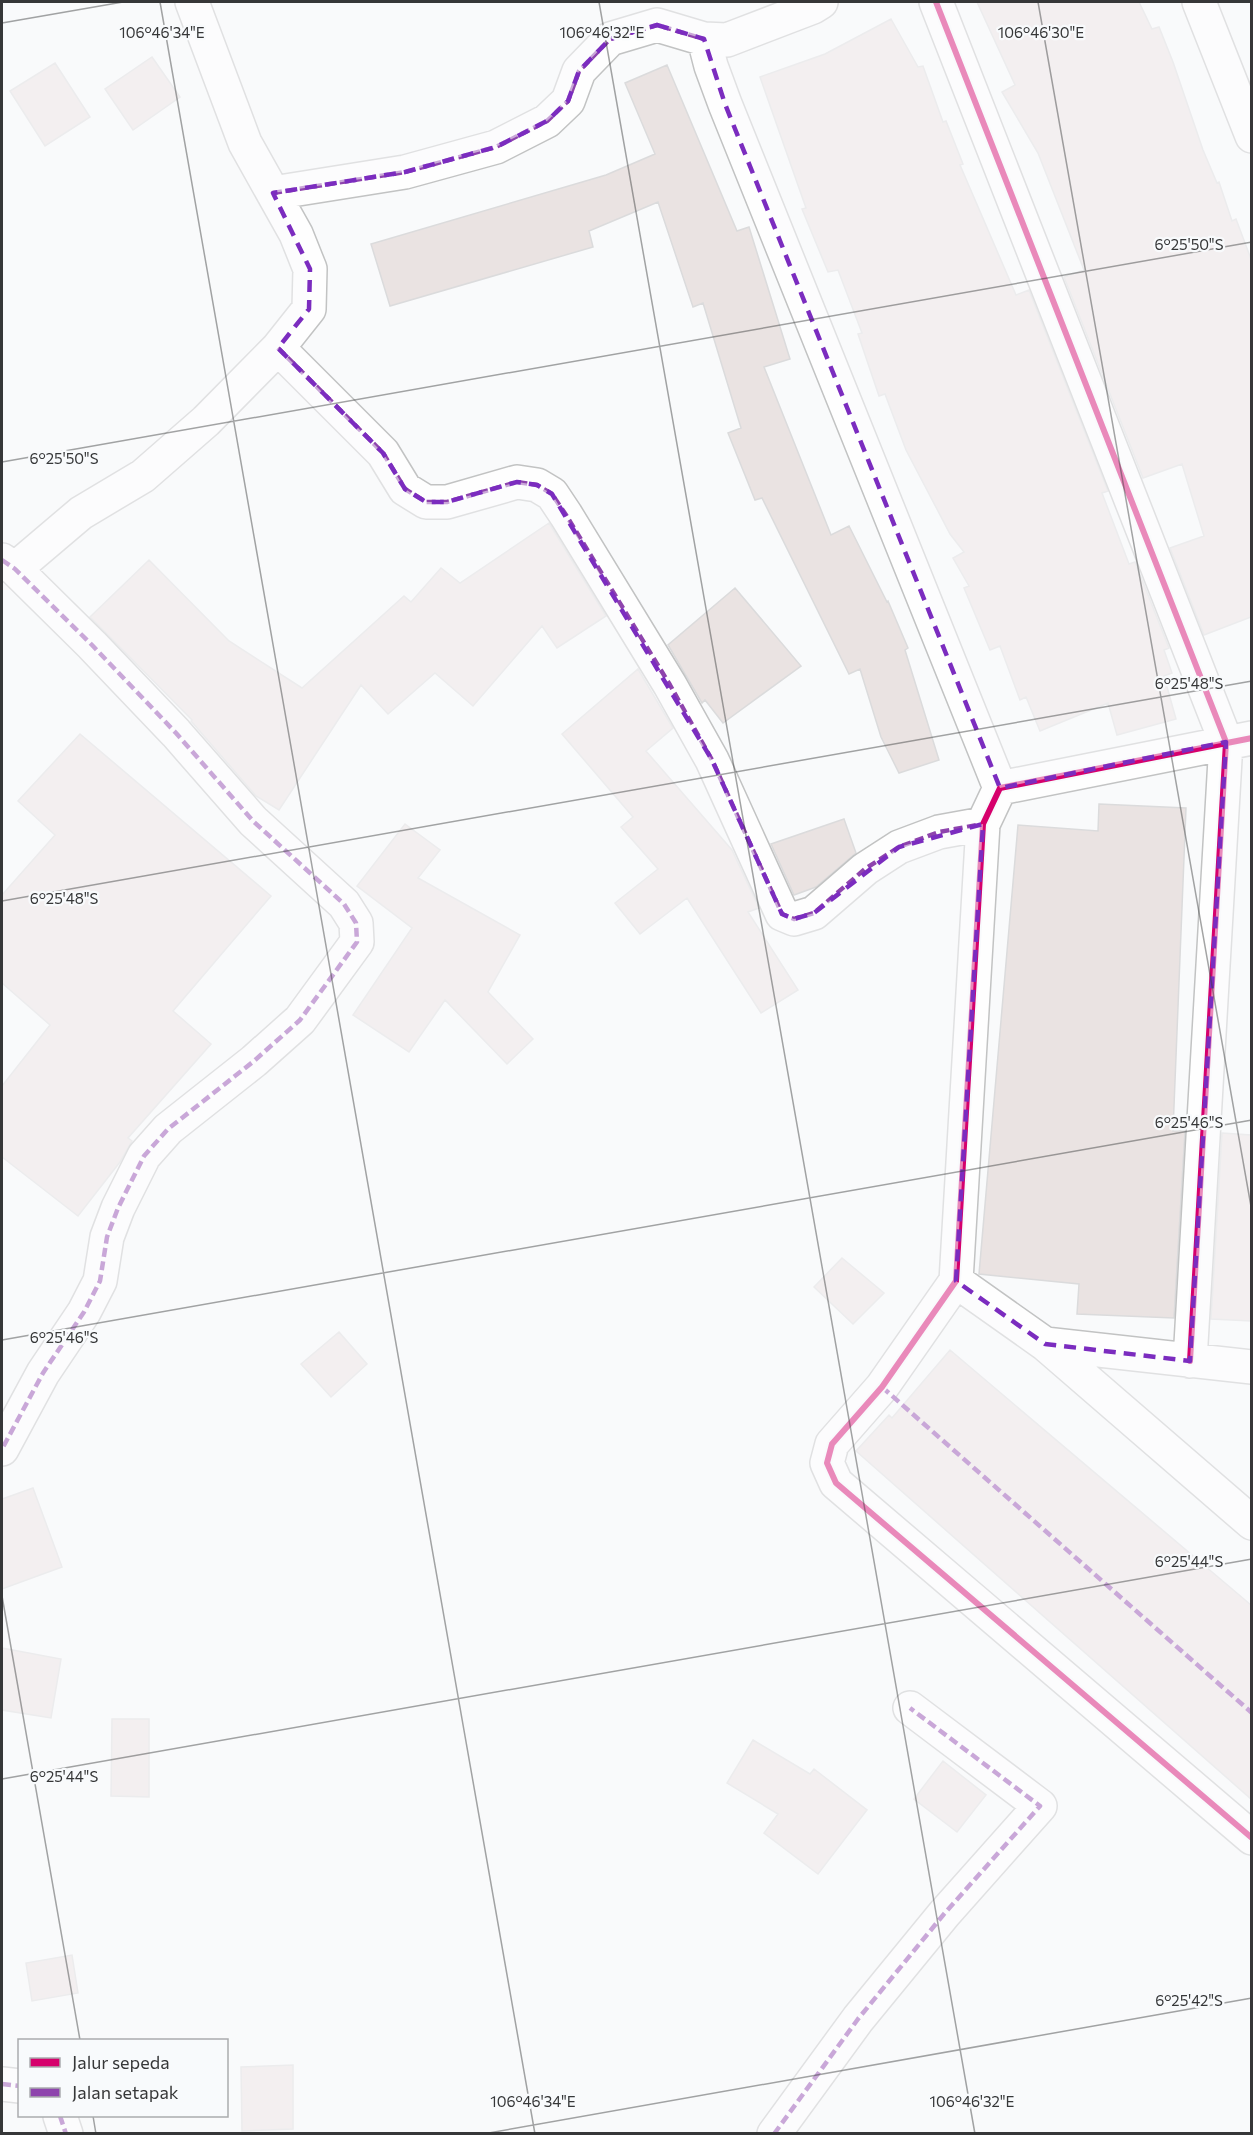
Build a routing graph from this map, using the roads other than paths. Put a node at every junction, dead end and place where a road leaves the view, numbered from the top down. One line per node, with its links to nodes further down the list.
1 (192, 2): 7 (street)
2 (821, 2): 5 (street)
3 (936, 2): 10 (street)
4 (1199, 2): 6 (street)
5 (704, 39): 7 (street); 11 (street)
6 (1251, 136)
7 (273, 193): 8 (street)
8 (278, 348): 9 (street); 12 (street)
9 (8, 565): 17 (street)
10 (1238, 740): 11 (street); 15 (street)
11 (1000, 788): 12 (street)
12 (983, 824): 13 (street)
13 (956, 1281): 14 (street); 20 (street)
14 (1046, 1344): 15 (street); 18 (street)
15 (1190, 1361): 16 (street)
16 (1251, 1367)
17 (2, 1449)
18 (1251, 1523)
19 (910, 1708): 25 (street)
20 (1251, 1838)
21 (2, 2084): 22 (street)
22 (18, 2086)
23 (61, 2117): 24 (street)
24 (66, 2133)
25 (774, 2133)

